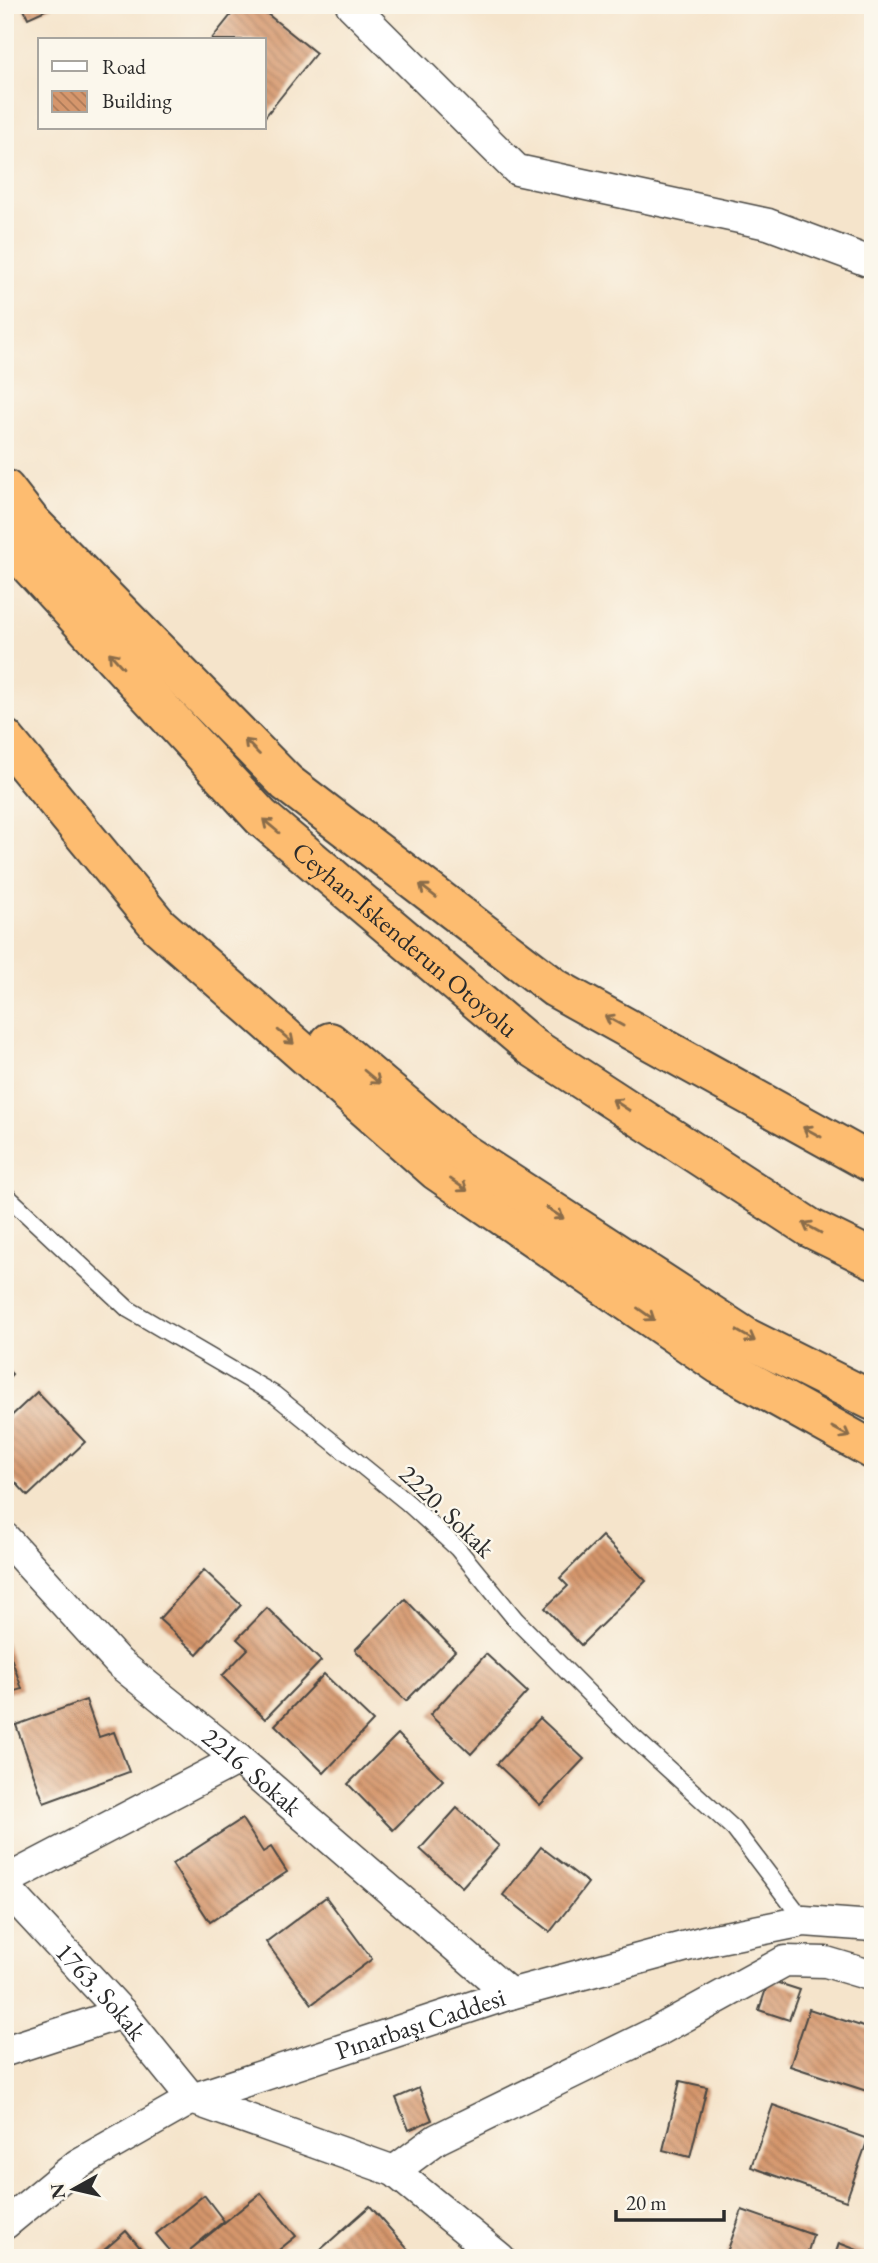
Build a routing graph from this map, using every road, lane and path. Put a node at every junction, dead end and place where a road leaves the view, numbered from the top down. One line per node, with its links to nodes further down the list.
1 (351, 5): 2 (street)
2 (873, 262)
3 (5, 489): 7 (highway, one-way to 3)
4 (5, 539): 9 (highway, Ceyhan-İskenderun Otoyolu, one-way to 4)
5 (5, 726): 10 (highway, one-way to 10)
6 (5, 739): 11 (highway, one-way to 11)
7 (873, 1164)
8 (5, 1194): 16 (lane, 2220. Sokak)
9 (873, 1259)
10 (873, 1401)
11 (873, 1450)
12 (5, 1538): 13 (street, 2216. Sokak)
13 (238, 1759): 14 (street); 19 (street, 2216. Sokak)
14 (5, 1881)
15 (5, 1887): 20 (street, 1763. Sokak)
16 (804, 1921): 17 (street, Pınarbaşı Caddesi); 19 (street, Pınarbaşı Caddesi)
17 (873, 1926)
18 (873, 1976): 23 (street)
19 (510, 1994): 22 (street, Pınarbaşı Caddesi)
20 (122, 2013): 21 (street); 22 (street, 1763. Sokak)
21 (5, 2051)
22 (192, 2099): 23 (street); 24 (street, Pınarbaşı Caddesi)
23 (394, 2171): 25 (street)
24 (5, 2224)
25 (500, 2258)

